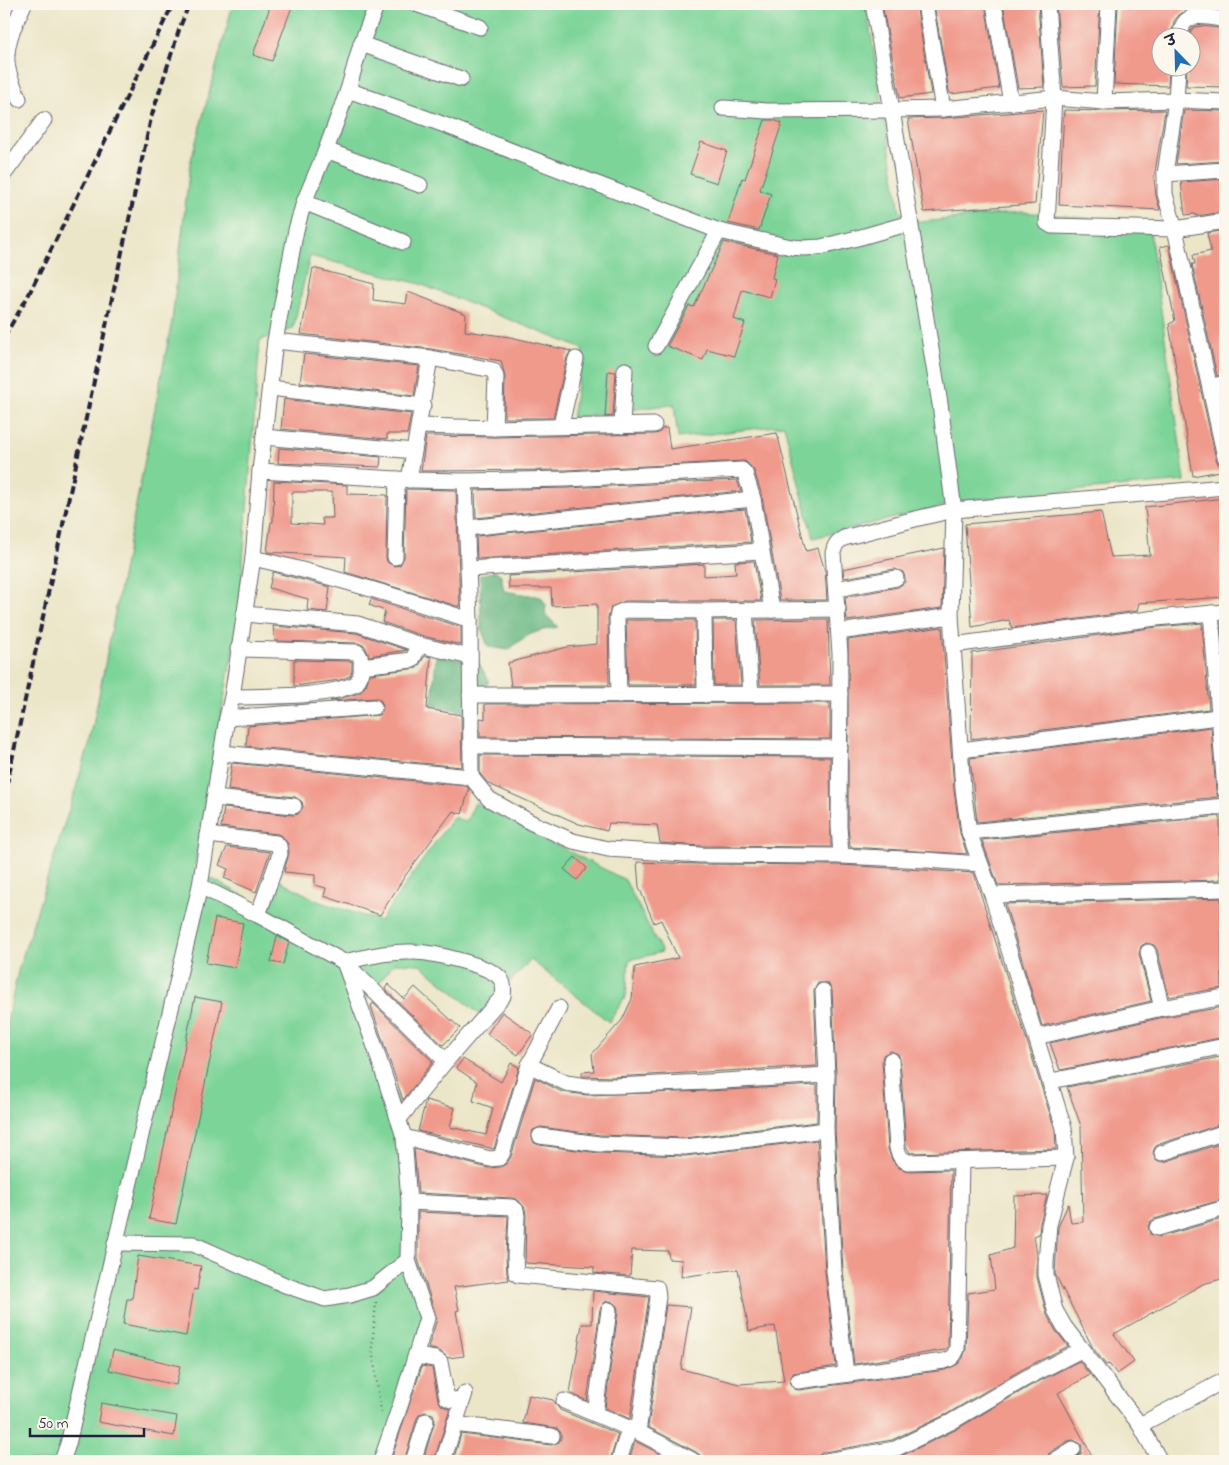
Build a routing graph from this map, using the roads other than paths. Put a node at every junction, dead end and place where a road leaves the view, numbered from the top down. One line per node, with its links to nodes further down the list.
1 (24, 4): 17 (street)
2 (378, 4): 12 (street)
3 (416, 4): 10 (street)
4 (873, 4): 24 (street)
5 (926, 4): 23 (street)
6 (994, 4): 21 (street)
7 (1047, 4): 16 (street)
8 (1109, 4): 19 (street)
9 (1225, 20): 11 (street)
10 (480, 27)
11 (1182, 28)
12 (361, 44): 14 (street); 15 (street)
13 (1177, 78): 18 (street)
14 (461, 79)
15 (348, 90): 26 (street); 35 (street)
16 (1054, 98): 19 (street); 21 (street); 34 (street)
17 (19, 99)
18 (1176, 100): 19 (street); 20 (street); 29 (street)
19 (1104, 102)
20 (1225, 102)
21 (1011, 103): 23 (street)
22 (723, 108): 24 (street)
23 (943, 108): 24 (street)
24 (892, 110): 33 (street)
25 (44, 120): 28 (street)
26 (326, 150): 30 (street); 31 (street)
27 (1225, 170): 29 (street)
28 (4, 174)
29 (1165, 174): 34 (street)
30 (420, 185)
31 (304, 202): 36 (street); 37 (street)
32 (1225, 221): 34 (street)
33 (910, 222): 35 (street); 59 (street)
34 (1175, 229): 43 (street)
35 (719, 231): 38 (street)
36 (403, 242)
37 (275, 341): 39 (street); 44 (street)
38 (656, 346)
39 (430, 358): 45 (street); 50 (street)
40 (576, 358): 46 (street)
41 (625, 370): 49 (street)
42 (1225, 383): 43 (street)
43 (1210, 387): 53 (street)
44 (270, 388): 45 (street); 51 (street)
45 (423, 406): 48 (street)
46 (561, 425): 49 (street); 50 (street)
47 (654, 425): 49 (street)
48 (419, 426): 50 (street); 52 (street)
49 (622, 426)
50 (494, 428)
51 (264, 437): 52 (street); 54 (street)
52 (414, 451): 55 (street)
53 (1225, 457)
54 (260, 470): 55 (street); 63 (street)
55 (403, 480): 56 (street); 62 (street)
56 (465, 481): 58 (street); 60 (street)
57 (1225, 487): 59 (street)
58 (752, 499): 60 (street); 61 (street)
59 (954, 510): 66 (street); 73 (street)
60 (467, 528): 64 (street)
61 (761, 551): 64 (street); 69 (street)
62 (395, 557)
63 (253, 558): 72 (street); 74 (street)
64 (468, 569): 74 (street)
65 (896, 578): 66 (street)
66 (836, 588): 67 (street)
67 (838, 609): 69 (street); 75 (street)
68 (745, 610): 69 (street); 70 (street); 82 (street)
69 (772, 610)
70 (704, 611): 81 (street); 85 (street)
71 (1218, 612): 77 (street); 88 (street)
72 (244, 614): 76 (street); 78 (street)
73 (951, 616): 75 (street); 77 (street)
74 (470, 620): 79 (street)
75 (839, 632): 83 (street)
76 (420, 645): 79 (street); 80 (street)
77 (953, 646): 92 (street)
78 (238, 650): 80 (street); 86 (street)
79 (470, 657): 84 (street)
80 (361, 666): 86 (street)
81 (705, 694): 82 (street); 85 (street)
82 (751, 694): 83 (street)
83 (840, 694): 91 (street)
84 (470, 695): 85 (street); 90 (street)
85 (618, 695)
86 (232, 697): 89 (street)
87 (374, 707): 89 (street)
88 (1222, 716): 92 (street); 95 (street)
89 (227, 718): 93 (street)
90 (471, 746): 91 (street); 94 (street)
91 (840, 748): 101 (street)
92 (960, 750): 99 (street)
93 (222, 753): 94 (street); 96 (street)
94 (471, 777): 101 (street)
95 (1225, 791)
96 (214, 798): 97 (street); 100 (street)
97 (294, 806)
98 (1225, 806): 99 (street)
99 (969, 832): 102 (street)
100 (208, 835): 103 (street); 106 (street)
101 (840, 856): 102 (street)
102 (980, 864): 105 (street)
103 (200, 886): 106 (street); 131 (street)
104 (1225, 889): 105 (street)
105 (992, 895): 113 (street)
106 (258, 915): 108 (street)
107 (1148, 952): 112 (street)
108 (344, 962): 116 (street); 116 (street); 120 (street)
109 (823, 991): 118 (street)
110 (1225, 997): 112 (street)
111 (559, 1008): 117 (street)
112 (1162, 1008): 113 (street)
113 (1036, 1038): 119 (street)
114 (1225, 1046): 119 (street)
115 (891, 1060): 127 (street)
116 (446, 1061): 120 (street)
117 (529, 1065): 118 (street); 123 (street)
118 (827, 1075): 121 (street)
119 (1050, 1081): 126 (street)
120 (399, 1119): 123 (street)
121 (826, 1130): 124 (street); 136 (street)
122 (1225, 1132): 125 (street)
123 (404, 1136): 128 (street)
124 (540, 1136)
125 (1162, 1153)
126 (1066, 1158): 127 (street); 134 (street)
127 (961, 1162): 136 (street)
128 (409, 1202): 132 (street); 144 (street)
129 (1225, 1208): 130 (street)
130 (1157, 1228)
131 (115, 1243): 132 (street); 148 (street)
132 (408, 1260): 135 (street)
133 (609, 1310): 140 (street)
134 (1081, 1350): 143 (street); 153 (street)
135 (416, 1356): 142 (street); 149 (street)
136 (846, 1374): 138 (street)
137 (1225, 1380): 143 (street)
138 (798, 1381)
139 (564, 1401): 140 (street)
140 (596, 1414): 144 (street)
141 (426, 1421): 150 (street)
142 (454, 1424): 145 (street); 151 (street)
143 (1140, 1425): 155 (street)
144 (633, 1431): 147 (street); 152 (street)
145 (552, 1436)
146 (1073, 1449): 154 (street)
147 (692, 1460)
148 (62, 1461)
149 (381, 1461)
150 (413, 1461)
151 (443, 1461)
152 (619, 1461)
153 (826, 1461)
154 (1054, 1461)
155 (1160, 1461)

